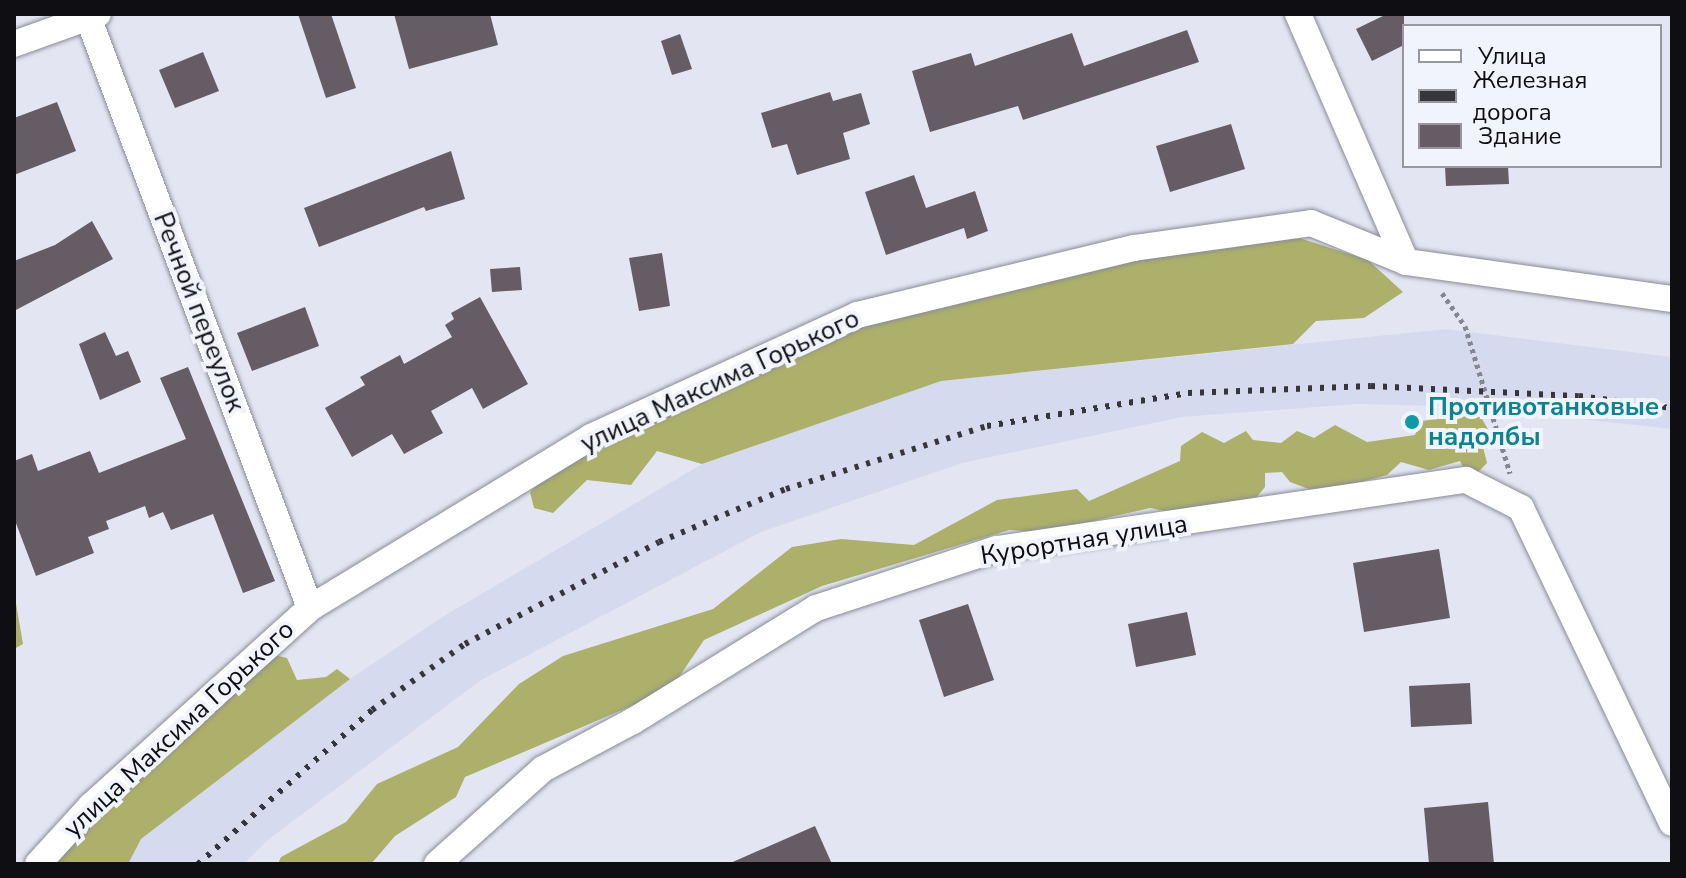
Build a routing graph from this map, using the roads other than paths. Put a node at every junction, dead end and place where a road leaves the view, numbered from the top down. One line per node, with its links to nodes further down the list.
1 (1298, 14): 4 (street)
2 (93, 16): 3 (street); 6 (street, Речной переулок)
3 (14, 44)
4 (1406, 262): 5 (street, улица Максима Горького); 6 (street, улица Максима Горького)
5 (1672, 299)
6 (310, 608): 8 (street, улица Максима Горького)
7 (1672, 823): 9 (street, Курортная улица)
8 (38, 864)
9 (437, 864)

